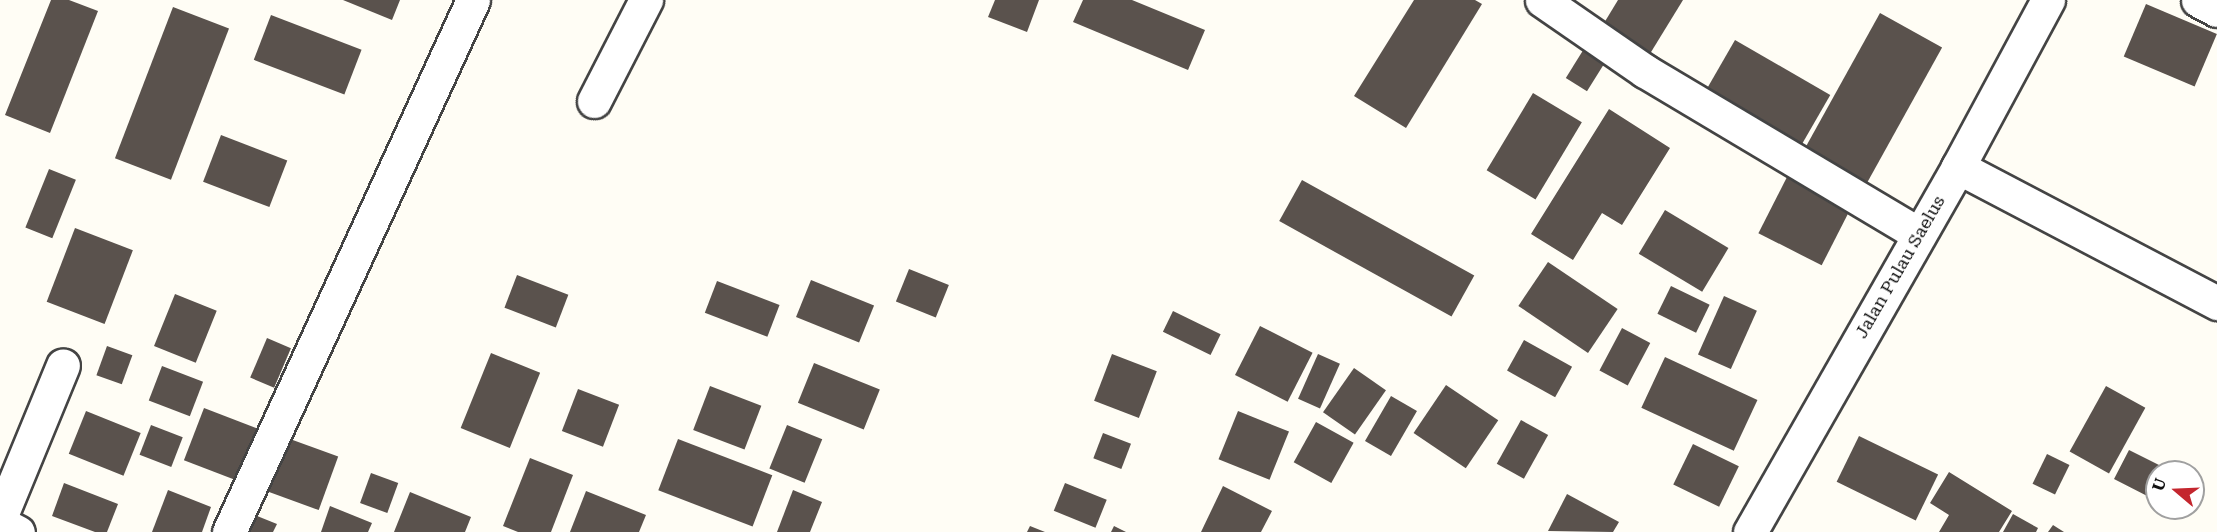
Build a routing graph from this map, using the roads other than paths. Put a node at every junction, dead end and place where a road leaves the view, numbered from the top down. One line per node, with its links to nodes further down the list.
1 (473, 0): 14 (street)
2 (646, 0): 7 (street)
3 (1542, 0): 9 (street)
4 (2048, 0): 8 (street, Jalan Pulau Saelus)
5 (2198, 0): 6 (street)
6 (2217, 10)
7 (594, 101)
8 (1958, 167): 9 (street, Jalan Pulau Saelus); 10 (street)
9 (1918, 234): 15 (street, Jalan Pulau Saelus)
10 (2217, 303)
11 (63, 365): 12 (street)
12 (0, 520): 13 (street)
13 (18, 532)
14 (229, 532)
15 (1750, 532)

